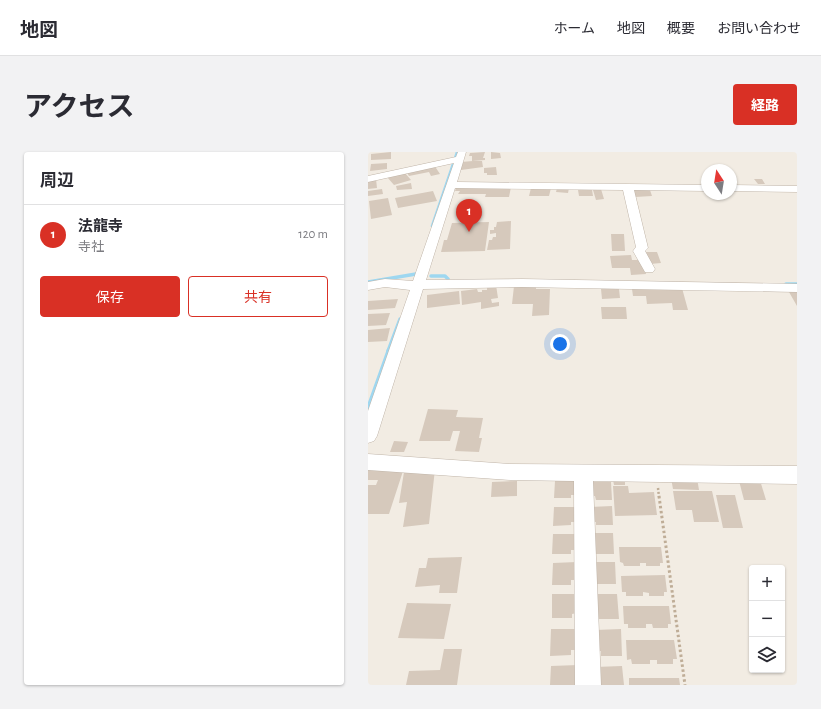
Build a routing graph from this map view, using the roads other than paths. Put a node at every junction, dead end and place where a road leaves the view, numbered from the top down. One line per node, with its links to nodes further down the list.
1 (458, 158): 2 (street); 3 (street)
2 (368, 179)
3 (451, 185): 4 (street); 9 (street)
4 (628, 188): 5 (street); 8 (street)
5 (701, 188)
6 (737, 188): 7 (street)
7 (797, 189)
8 (649, 269)
9 (418, 285): 10 (street); 11 (street); 12 (street)
10 (368, 286)
11 (797, 288)
12 (368, 436)
13 (368, 462): 14 (street)
14 (583, 472): 15 (street); 16 (street)
15 (797, 475)
16 (588, 685)

